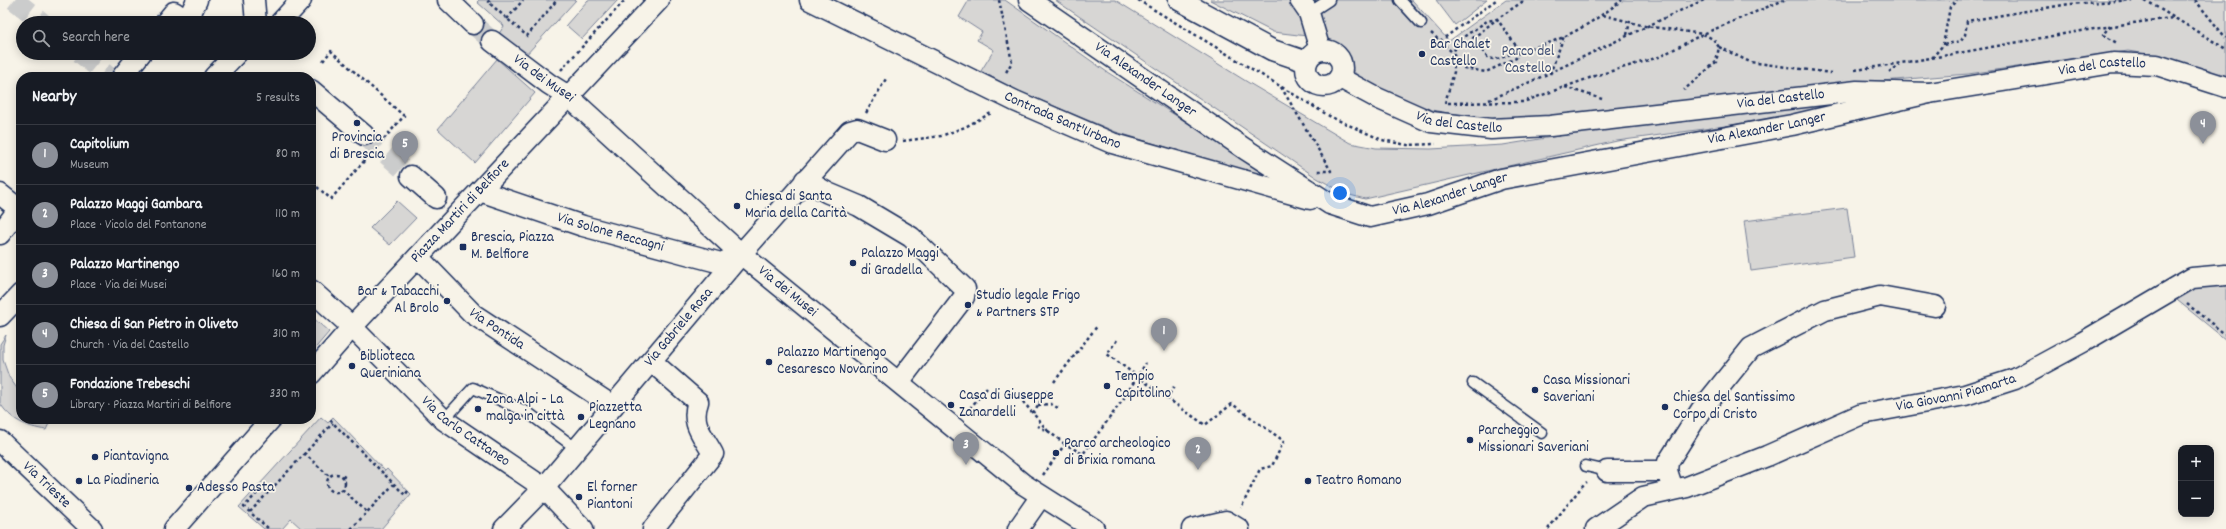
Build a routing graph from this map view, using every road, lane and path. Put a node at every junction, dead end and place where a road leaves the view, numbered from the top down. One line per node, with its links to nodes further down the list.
1 (197, 0): 29 (street)
2 (254, 0): 30 (street)
3 (301, 0): 31 (street)
4 (448, 0): 37 (street)
5 (490, 0): 33 (path)
6 (523, 0): 33 (path)
7 (556, 0): 33 (path)
8 (625, 0): 62 (path)
9 (659, 0): 68 (street, Piazza Martiri di Belfiore)
10 (810, 0): 80 (street, Contrada Sant'Urbano)
11 (999, 0): 57 (path)
12 (1029, 0): 80 (street, Via Alexander Langer)
13 (1179, 0): 50 (street)
14 (1329, 0): 25 (lane)
15 (1400, 0): 35 (lane)
16 (1496, 0): 44 (path)
17 (1525, 0): 34 (path)
18 (1622, 0): 26 (path)
19 (1704, 0): 38 (path)
20 (1784, 0): 39 (path)
21 (1957, 0): 45 (path)
22 (2132, 0): 45 (path)
23 (2145, 0): 32 (path)
24 (2195, 0): 42 (path)
25 (1304, 7): 50 (street)
26 (1603, 15): 36 (path); 40 (path)
27 (171, 16): 28 (street)
28 (180, 16)
29 (190, 16)
30 (255, 16)
31 (286, 16)
32 (2172, 18): 47 (path); 51 (path)
33 (507, 19)
34 (1498, 19): 48 (path); 48 (path); 49 (path)
35 (1421, 22): 44 (path)
36 (1630, 22): 38 (path); 41 (path)
37 (473, 24)
38 (1645, 26): 39 (path); 41 (path)
39 (1703, 34): 46 (path); 58 (path)
40 (1564, 36): 48 (path); 58 (path)
41 (1627, 36): 58 (path)
42 (2226, 38)
43 (492, 41): 62 (street, Via dei Musei)
44 (1440, 41): 49 (path)
45 (1943, 45): 51 (path)
46 (1719, 47): 59 (path); 65 (path)
47 (2226, 49)
48 (1519, 50): 49 (path)
49 (1453, 53): 69 (path)
50 (1313, 56): 61 (street); 61 (street)
51 (1932, 58): 54 (path)
52 (133, 60): 55 (street)
53 (228, 60): 56 (street)
54 (1848, 71)
55 (119, 72)
56 (218, 72)
57 (1005, 74)
58 (1550, 74)
59 (1818, 76)
60 (887, 77): 71 (path)
61 (1340, 78): 66 (street, Via del Castello)
62 (549, 84): 68 (street, Via dei Musei)
63 (1281, 87): 74 (path)
64 (2226, 87): 66 (street, Via del Castello)
65 (1681, 92)
66 (1929, 93): 80 (street, Via Alexander Langer)
67 (316, 94): 72 (street)
68 (568, 96): 77 (street, Piazza Martiri di Belfiore); 84 (street, Via dei Musei)
69 (1445, 103)
70 (986, 116): 73 (path)
71 (857, 129): 73 (street); 76 (street, Via Gabriele Rosa)
72 (364, 135)
73 (885, 140)
74 (1316, 171)
75 (411, 176): 79 (street)
76 (805, 180): 84 (street, Via Gabriele Rosa); 100 (street)
77 (480, 191): 84 (street, Via Solone Reccagni); 85 (street, Piazza Martiri di Belfiore)
78 (0, 194): 81 (street)
79 (436, 198)
80 (1330, 204)
81 (16, 205)
82 (16, 213): 83 (street)
83 (0, 234)
84 (741, 254): 96 (street, Via Gabriele Rosa); 100 (street, Via dei Musei)
85 (418, 257): 93 (street, Piazza Martiri di Belfiore); 109 (street, Via Pontida)
86 (2226, 275): 87 (street, Via Giovanni Piamarta)
87 (2169, 290): 94 (path); 134 (street, Via Giovanni Piamarta)
88 (316, 295): 93 (street, Via Carlo Cattaneo)
89 (16, 299): 91 (street)
90 (1935, 306): 126 (street)
91 (0, 316)
92 (1098, 325): 101 (path)
93 (352, 327): 98 (street, Piazza Martiri di Belfiore); 113 (street, Via Carlo Cattaneo)
94 (2226, 335)
95 (1117, 340): 99 (path)
96 (650, 362): 109 (street, Via Gabriele Rosa); 146 (street)
97 (1146, 363): 99 (path)
98 (316, 368)
99 (1137, 376): 107 (path); 121 (path)
100 (899, 382): 117 (street, Via dei Musei)
101 (1054, 382)
102 (1473, 384): 119 (lane)
103 (1175, 385): 107 (path)
104 (987, 388): 117 (path)
105 (1047, 392): 108 (path)
106 (1019, 397): 111 (path)
107 (1167, 398): 139 (path)
108 (1038, 405): 110 (path); 111 (path)
109 (613, 406): 122 (street, Via Gabriele Rosa)
110 (1058, 408)
111 (1033, 413): 118 (path)
112 (330, 420): 114 (path)
113 (444, 420): 122 (lane); 132 (street, Via Carlo Cattaneo)
114 (333, 423): 123 (path); 130 (path)
115 (267, 424): 141 (street)
116 (1038, 426): 118 (path)
117 (954, 428): 136 (street, Via dei Musei)
118 (1048, 431): 121 (path)
119 (1542, 434)
120 (0, 441): 140 (street, Via Trieste)
121 (1065, 444): 136 (path)
122 (577, 449): 132 (street, Via Gabriele Rosa)
123 (304, 453): 128 (path); 137 (path)
124 (1586, 466): 125 (lane)
125 (1607, 471): 126 (street); 150 (path)
126 (1666, 471): 134 (street)
127 (345, 474): 129 (path)
128 (330, 477): 129 (path); 133 (path)
129 (343, 478): 133 (path)
130 (394, 484): 135 (path); 138 (path)
131 (258, 485): 137 (path)
132 (544, 488): 144 (street, Via Gabriele Rosa); 145 (street, Via Carlo Cattaneo)
133 (342, 489): 138 (path)
134 (1674, 490): 151 (street, Via Giovanni Piamarta)
135 (408, 491)
136 (1036, 493): 147 (street); 148 (street, Via dei Musei)
137 (250, 512): 142 (path)
138 (367, 512): 143 (path)
139 (1229, 524): 149 (street)
140 (92, 529)
141 (174, 529)
142 (269, 529)
143 (351, 529)
144 (504, 529)
145 (583, 529)
146 (653, 529)
147 (1018, 529)
148 (1094, 529)
149 (1192, 529)
150 (1548, 529)
151 (1596, 529)

